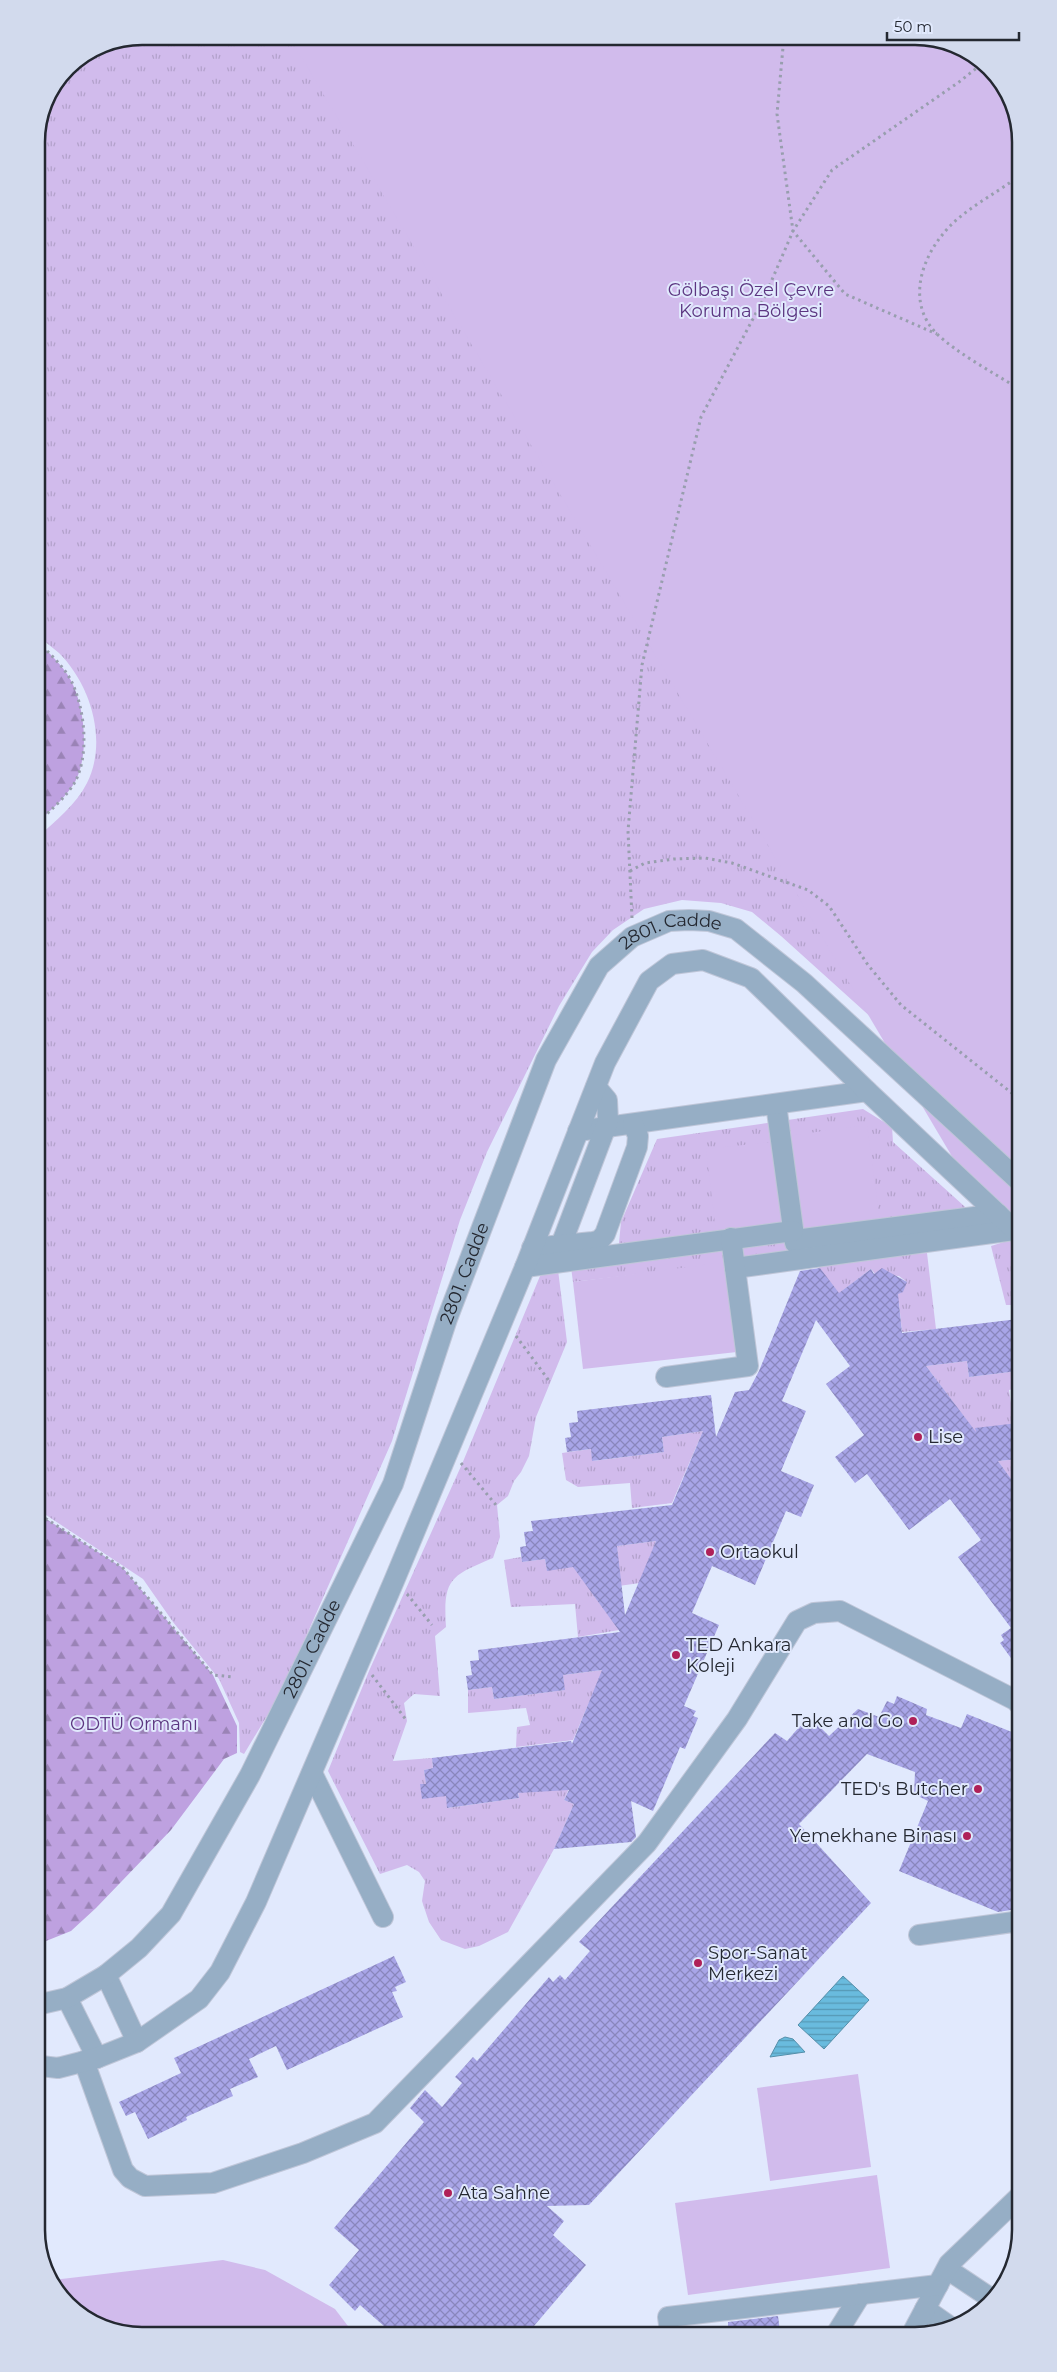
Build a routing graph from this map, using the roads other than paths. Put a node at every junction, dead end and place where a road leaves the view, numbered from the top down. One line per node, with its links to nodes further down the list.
1 (596, 1087): 2 (street); 5 (street); 6 (street)
2 (867, 1092): 3 (street); 8 (street)
3 (776, 1104): 4 (street); 12 (street)
4 (633, 1124): 5 (street); 13 (street)
5 (606, 1127): 6 (street); 13 (street)
6 (578, 1131): 14 (street)
7 (1012, 1174): 22 (street, 2801. Cadde)
8 (998, 1214): 9 (street); 12 (street)
9 (1012, 1227)
10 (1012, 1231): 12 (street)
11 (730, 1238): 12 (street); 14 (street); 15 (street)
12 (795, 1244): 15 (street)
13 (561, 1245): 14 (street)
14 (528, 1257): 18 (street)
15 (735, 1268): 16 (street)
16 (666, 1378)
17 (1012, 1699): 26 (street)
18 (312, 1773): 19 (street); 25 (street)
19 (383, 1917)
20 (1012, 1922): 21 (street)
21 (919, 1935)
22 (106, 1976): 23 (street, 2801. Cadde); 25 (street)
23 (67, 1998): 24 (street, 2801. Cadde); 26 (street)
24 (45, 2003)
25 (137, 2042): 26 (street)
26 (90, 2059): 27 (street)
27 (45, 2066)
28 (1012, 2204): 29 (street)
29 (942, 2277): 30 (street); 31 (street); 32 (street)
30 (861, 2294): 34 (street); 35 (street)
31 (986, 2296)
32 (925, 2309): 33 (street); 36 (street)
33 (944, 2323)
34 (669, 2327)
35 (840, 2327)
36 (916, 2327)

